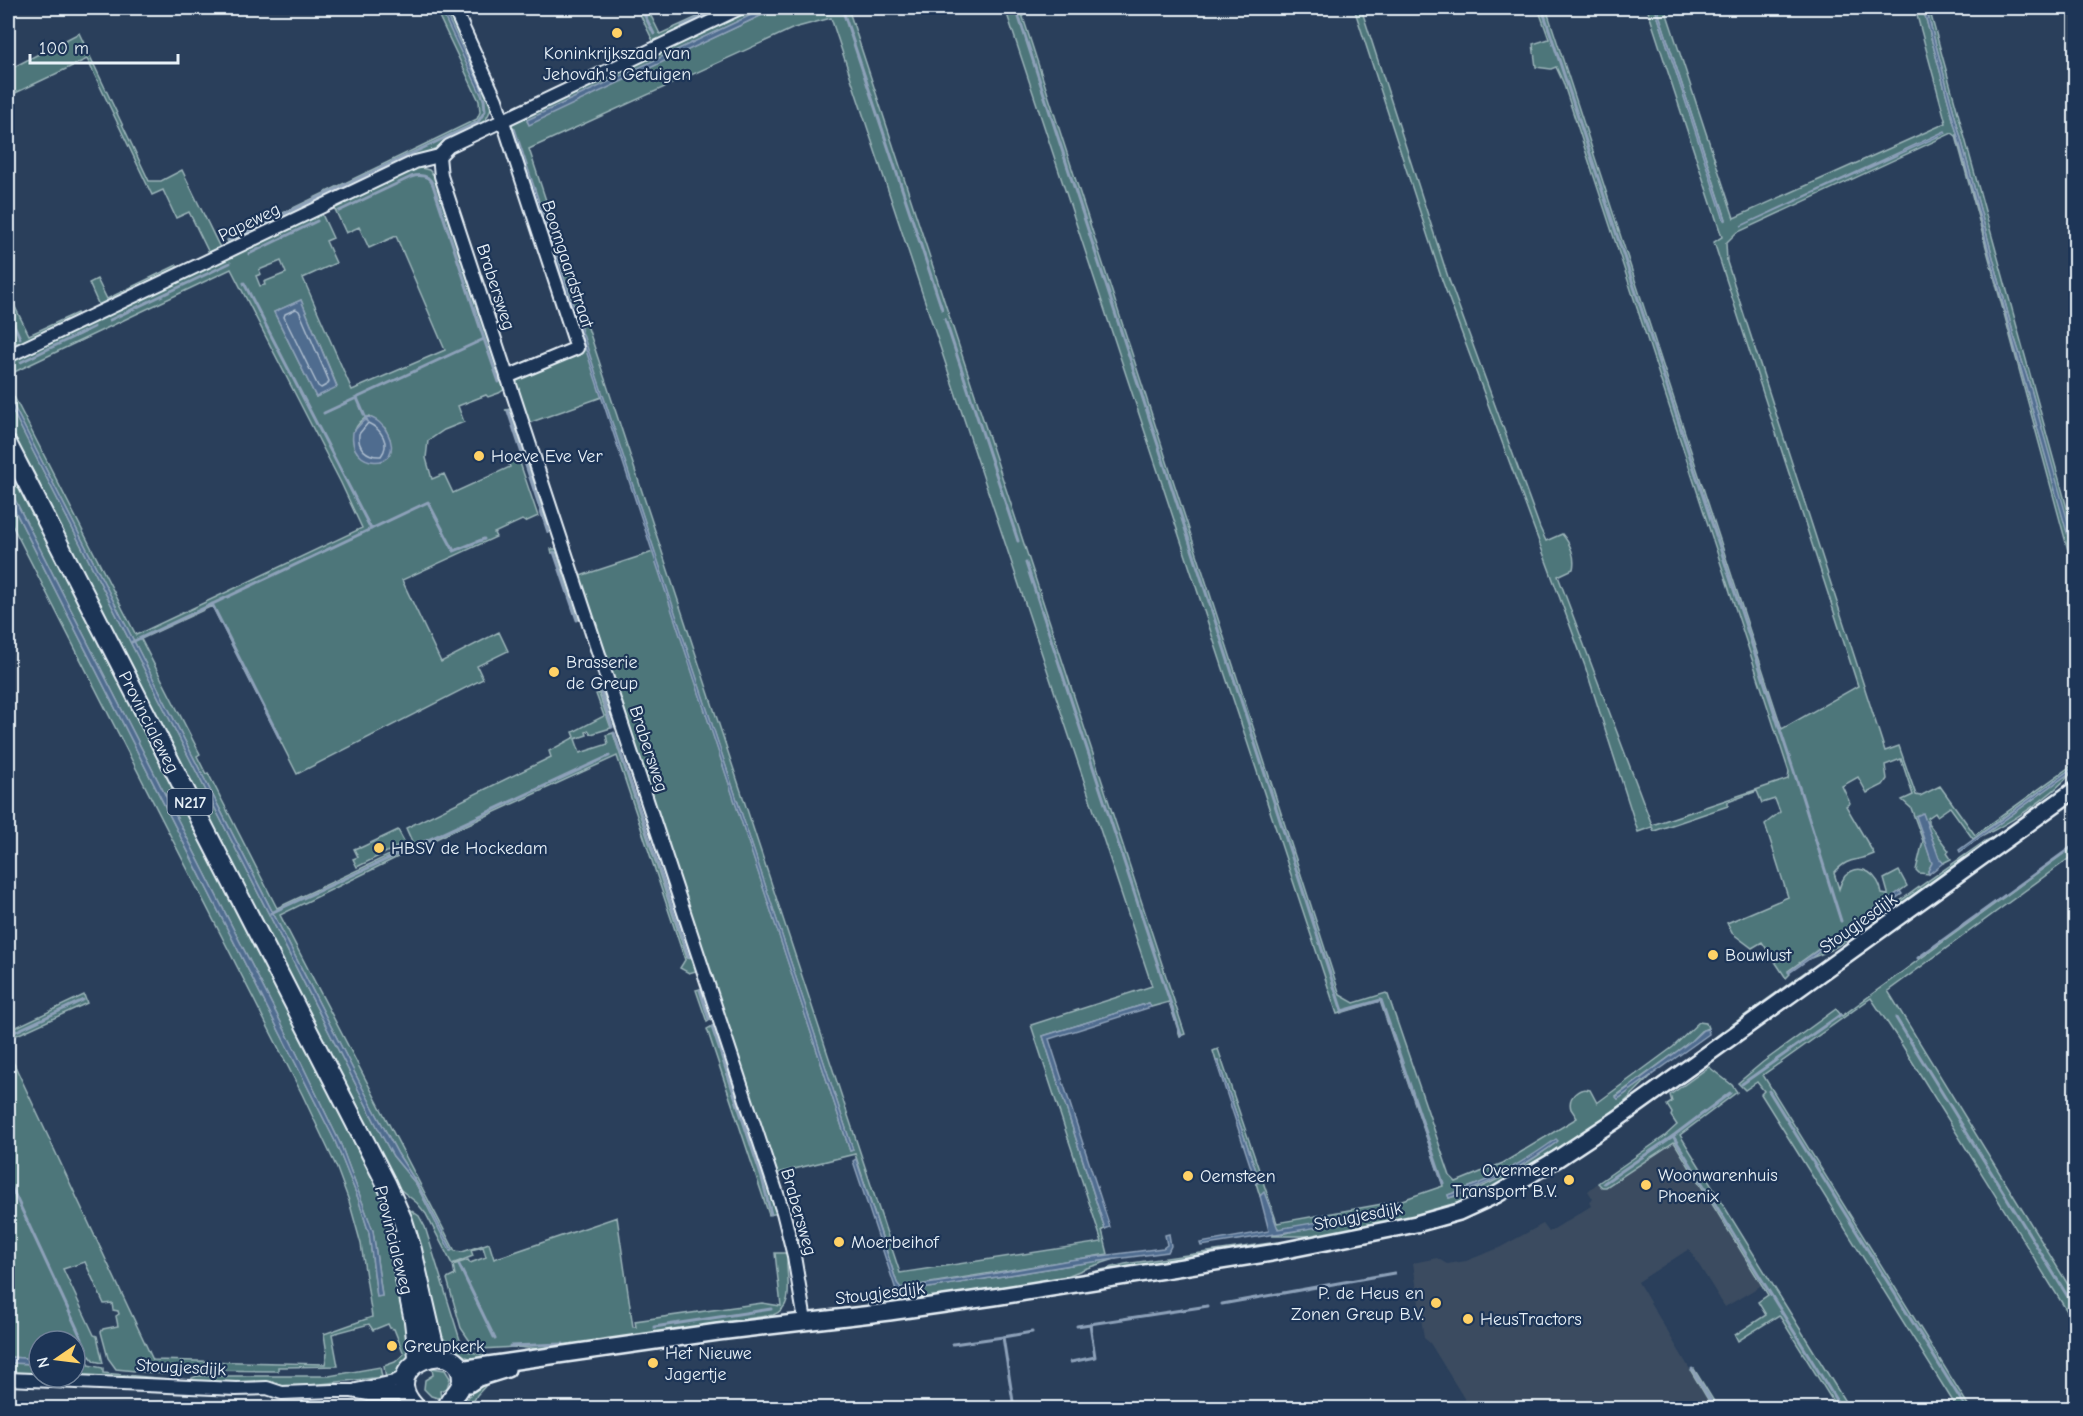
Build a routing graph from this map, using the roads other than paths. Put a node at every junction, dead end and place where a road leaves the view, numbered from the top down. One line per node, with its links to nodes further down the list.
1 (454, 8): 3 (street)
2 (740, 8): 3 (street, Papeweg)
3 (503, 120): 4 (street, Papeweg); 6 (street, Boomgaardstraat)
4 (440, 156): 5 (street, Papeweg); 6 (street, Brabersweg)
5 (8, 356)
6 (507, 377): 10 (street, Brabersweg)
7 (8, 444): 9 (main road, Provincialeweg / N217)
8 (2076, 789): 10 (street, Stougjesdijk)
9 (372, 1159): 11 (main road, Provincialeweg / N217); 11 (main road, Provincialeweg / N217)
10 (805, 1321): 11 (street, Stougjesdijk)
11 (434, 1375): 13 (street, Stougjesdijk); 13 (street, Stougjesdijk); 14 (main road, N217); 15 (main road)
12 (8, 1379): 13 (street, Stougjesdijk)
13 (352, 1391)
14 (432, 1408)
15 (452, 1408)

